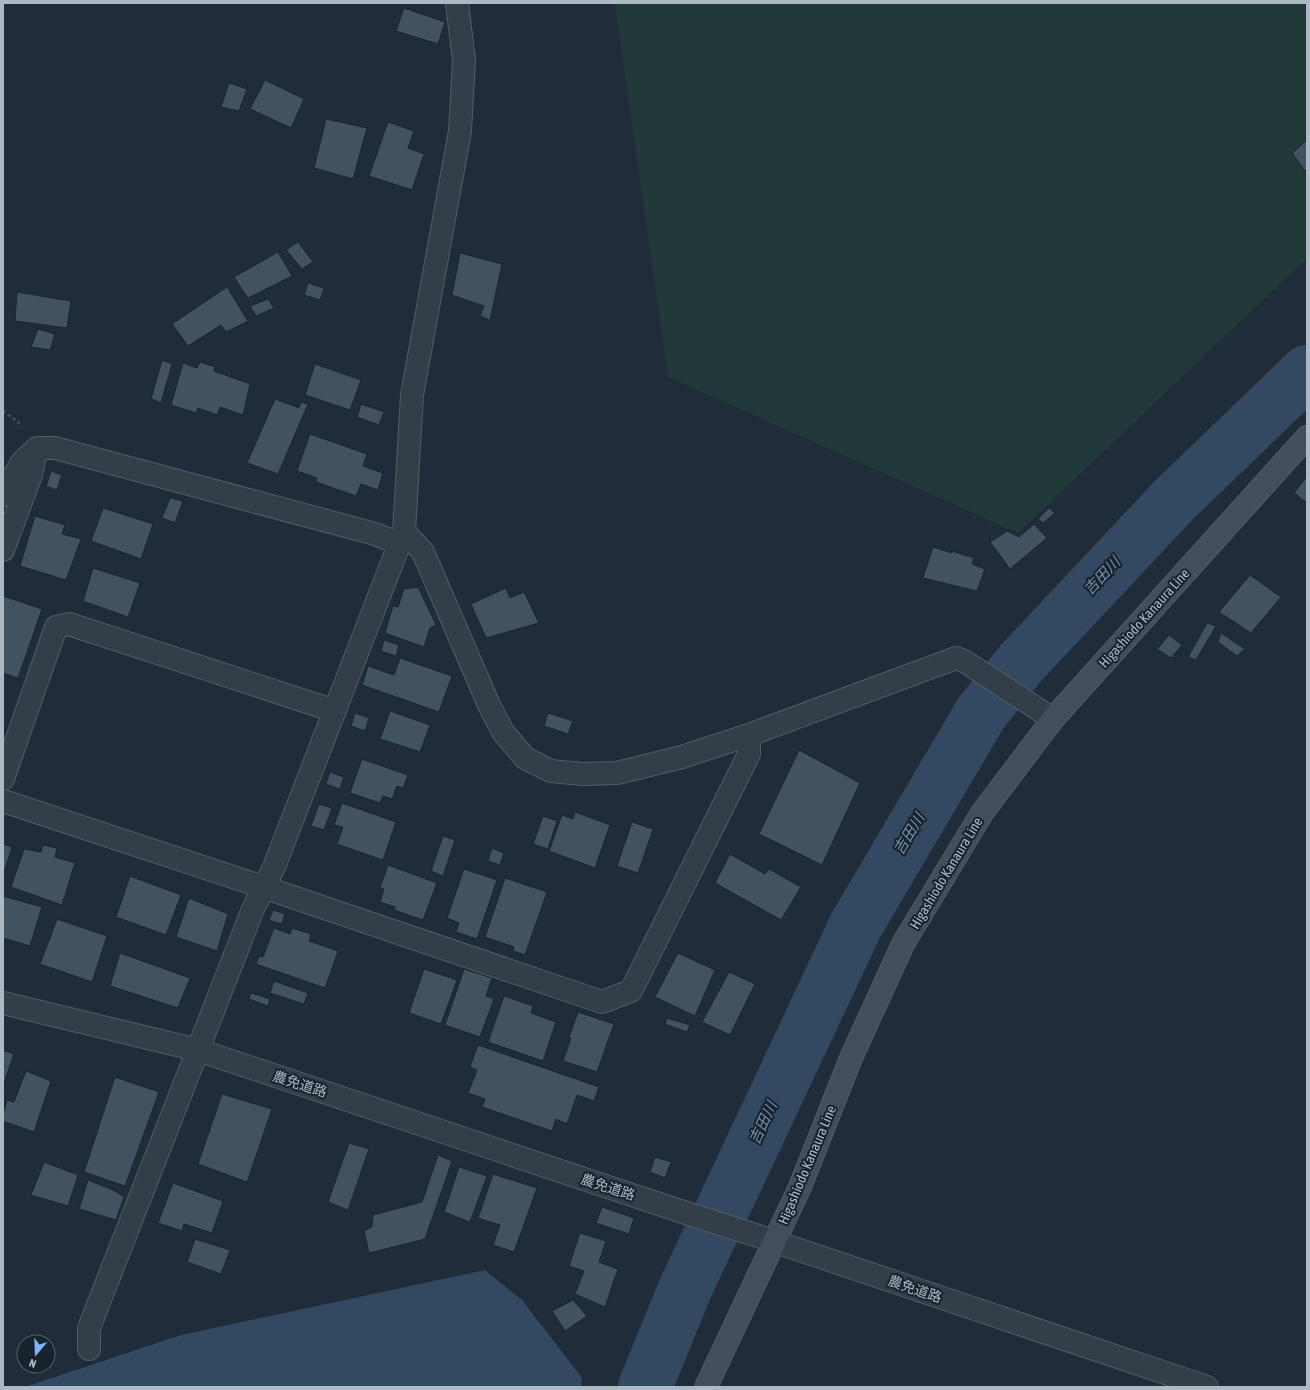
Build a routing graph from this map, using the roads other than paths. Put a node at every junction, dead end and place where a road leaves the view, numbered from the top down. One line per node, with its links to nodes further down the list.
1 (457, 3): 5 (street)
2 (1307, 438): 8 (main road, Higashiodo Kanaura Line)
3 (36, 448): 4 (street); 5 (street); 6 (street)
4 (3, 495)
5 (402, 538): 7 (street); 9 (street)
6 (3, 550)
7 (335, 711): 10 (street); 12 (street)
8 (1046, 714): 9 (street); 15 (main road, Higashiodo Kanaura Line)
9 (749, 735): 12 (street)
10 (3, 779)
11 (3, 801): 12 (street)
12 (263, 887): 14 (street)
13 (3, 1003): 14 (street, 農免道路)
14 (198, 1050): 15 (street, 農免道路); 16 (street)
15 (765, 1238): 17 (main road, Higashiodo Kanaura Line); 18 (street, 農免道路)
16 (89, 1349)
17 (706, 1387)
18 (1207, 1387)

